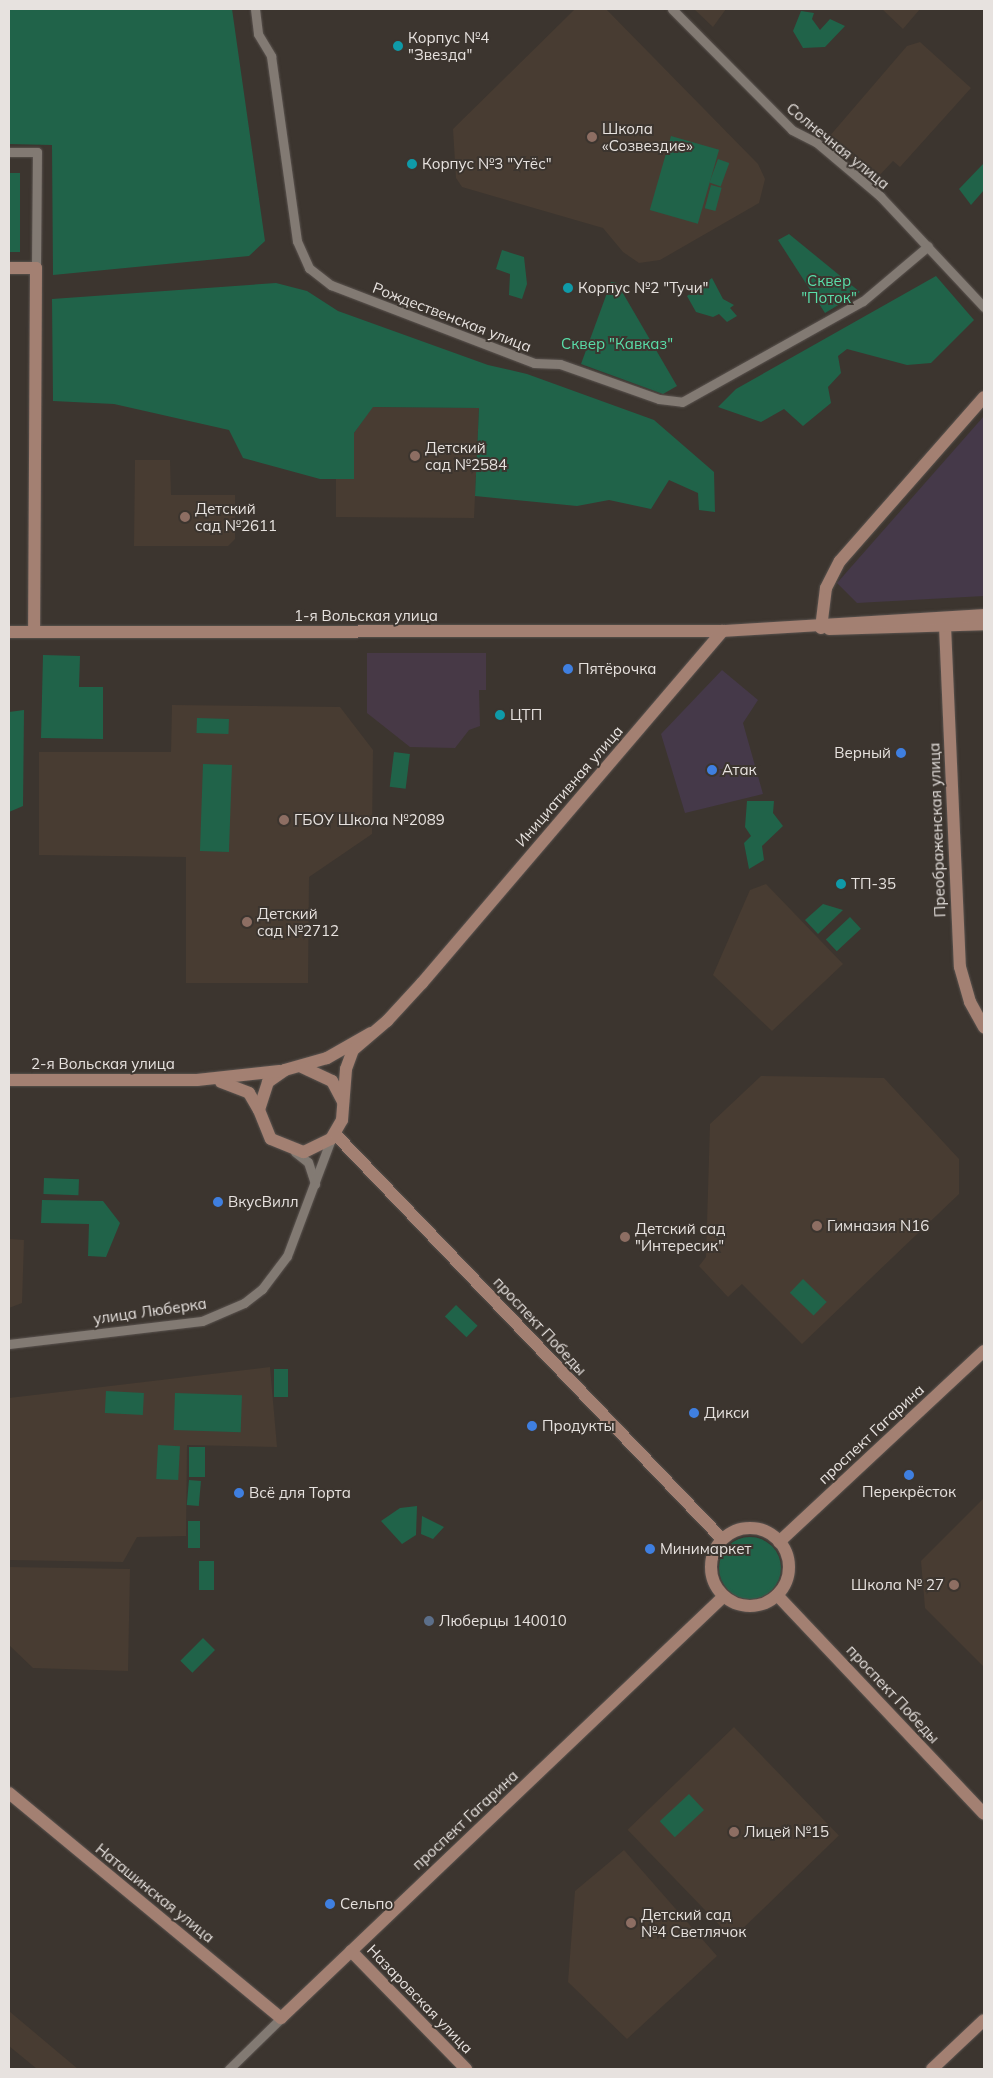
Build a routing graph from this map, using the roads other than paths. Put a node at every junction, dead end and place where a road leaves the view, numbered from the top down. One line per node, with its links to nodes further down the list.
1 (254, 9): 4 (street, Рождественская улица)
2 (672, 9): 4 (street, Солнечная улица)
3 (9, 152): 6 (street)
4 (928, 246): 7 (street, Солнечная улица)
5 (9, 268): 6 (street)
6 (36, 268): 13 (street)
7 (984, 307)
8 (984, 397): 12 (street)
9 (984, 615): 12 (street)
10 (984, 624): 11 (street)
11 (945, 626): 12 (street); 16 (street, Преображенская улица)
12 (821, 628): 14 (street)
13 (34, 631): 14 (street, 1-я Вольская улица); 15 (street, 1-я Вольская улица)
14 (723, 631): 17 (street, Инициативная улица)
15 (9, 632)
16 (984, 1028)
17 (371, 1033): 18 (street, Инициативная улица); 22 (street, Инициативная улица)
18 (291, 1068): 20 (street, 2-я Вольская улица); 21 (street, Инициативная улица); 22 (street)
19 (9, 1080): 20 (street, 2-я Вольская улица)
20 (196, 1080): 21 (street, 2-я Вольская улица)
21 (259, 1110): 24 (street)
22 (343, 1110): 23 (street, Инициативная улица)
23 (333, 1136): 24 (street); 25 (street, улица Люберка); 28 (street, проспект Победы)
24 (293, 1150): 25 (street)
25 (315, 1186): 26 (street, улица Люберка)
26 (9, 1344)
27 (984, 1351): 29 (street, проспект Гагарина)
28 (722, 1539): 29 (street); 31 (street)
29 (779, 1542): 30 (street)
30 (777, 1595): 31 (street); 33 (street, проспект Победы)
31 (724, 1597): 34 (street, проспект Гагарина)
32 (9, 1793): 35 (street, Наташинская улица)
33 (984, 1814)
34 (351, 1951): 35 (street, проспект Гагарина); 38 (street, Назаровская улица)
35 (281, 2018): 37 (street, проспект Гагарина)
36 (984, 2020): 39 (street)
37 (229, 2069)
38 (466, 2069)
39 (932, 2069)

